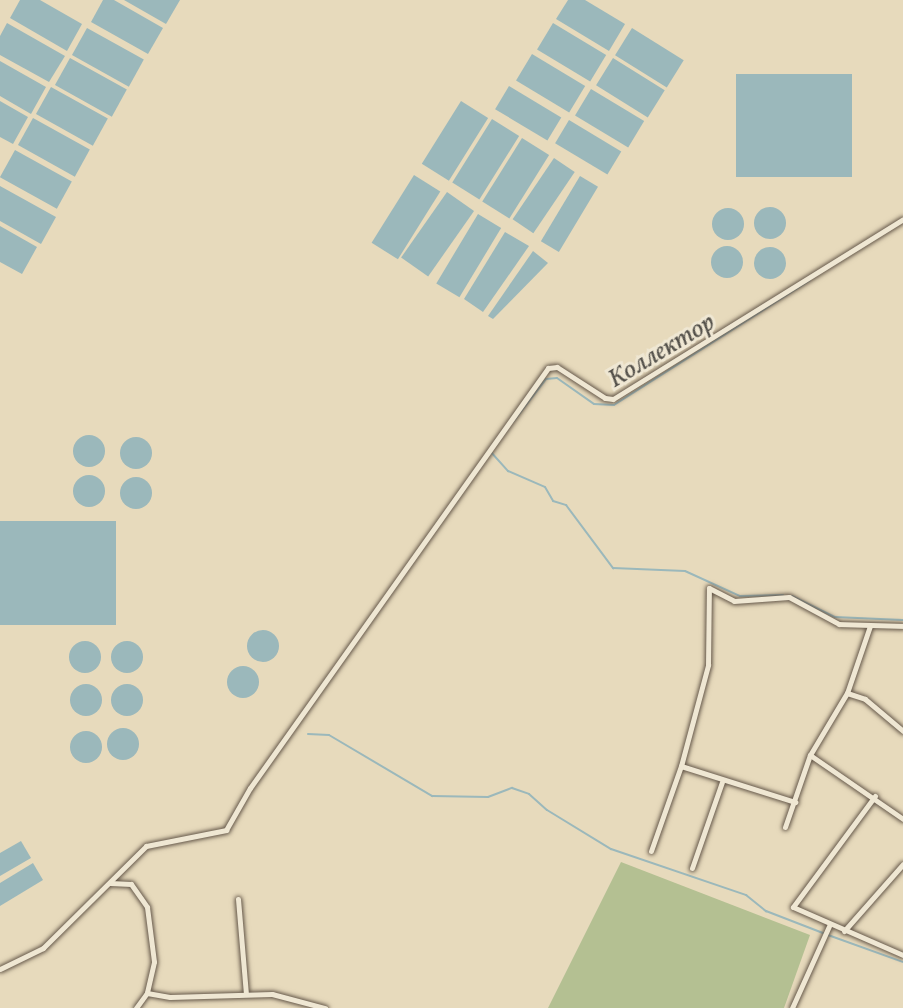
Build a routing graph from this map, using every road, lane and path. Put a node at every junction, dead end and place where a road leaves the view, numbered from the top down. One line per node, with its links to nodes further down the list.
1 (903, 219): 16 (street)
2 (870, 626): 3 (street); 4 (street); 7 (street)
3 (903, 626)
4 (846, 693): 5 (street); 6 (street)
5 (903, 732)
6 (810, 755): 9 (street); 10 (street)
7 (681, 766): 8 (street); 13 (street)
8 (722, 782): 10 (street); 15 (street)
9 (876, 796): 11 (street); 18 (street)
10 (795, 802): 12 (street)
11 (903, 819)
12 (785, 827)
13 (651, 851)
14 (903, 864): 19 (street)
15 (691, 868)
16 (109, 883): 21 (street); 22 (street)
17 (238, 899): 23 (street)
18 (826, 931): 19 (street); 26 (street)
19 (844, 931): 20 (street)
20 (903, 955)
21 (0, 970)
22 (148, 993): 23 (street); 24 (street)
23 (246, 994): 25 (street)
24 (135, 1008)
25 (325, 1008)
26 (792, 1008)

